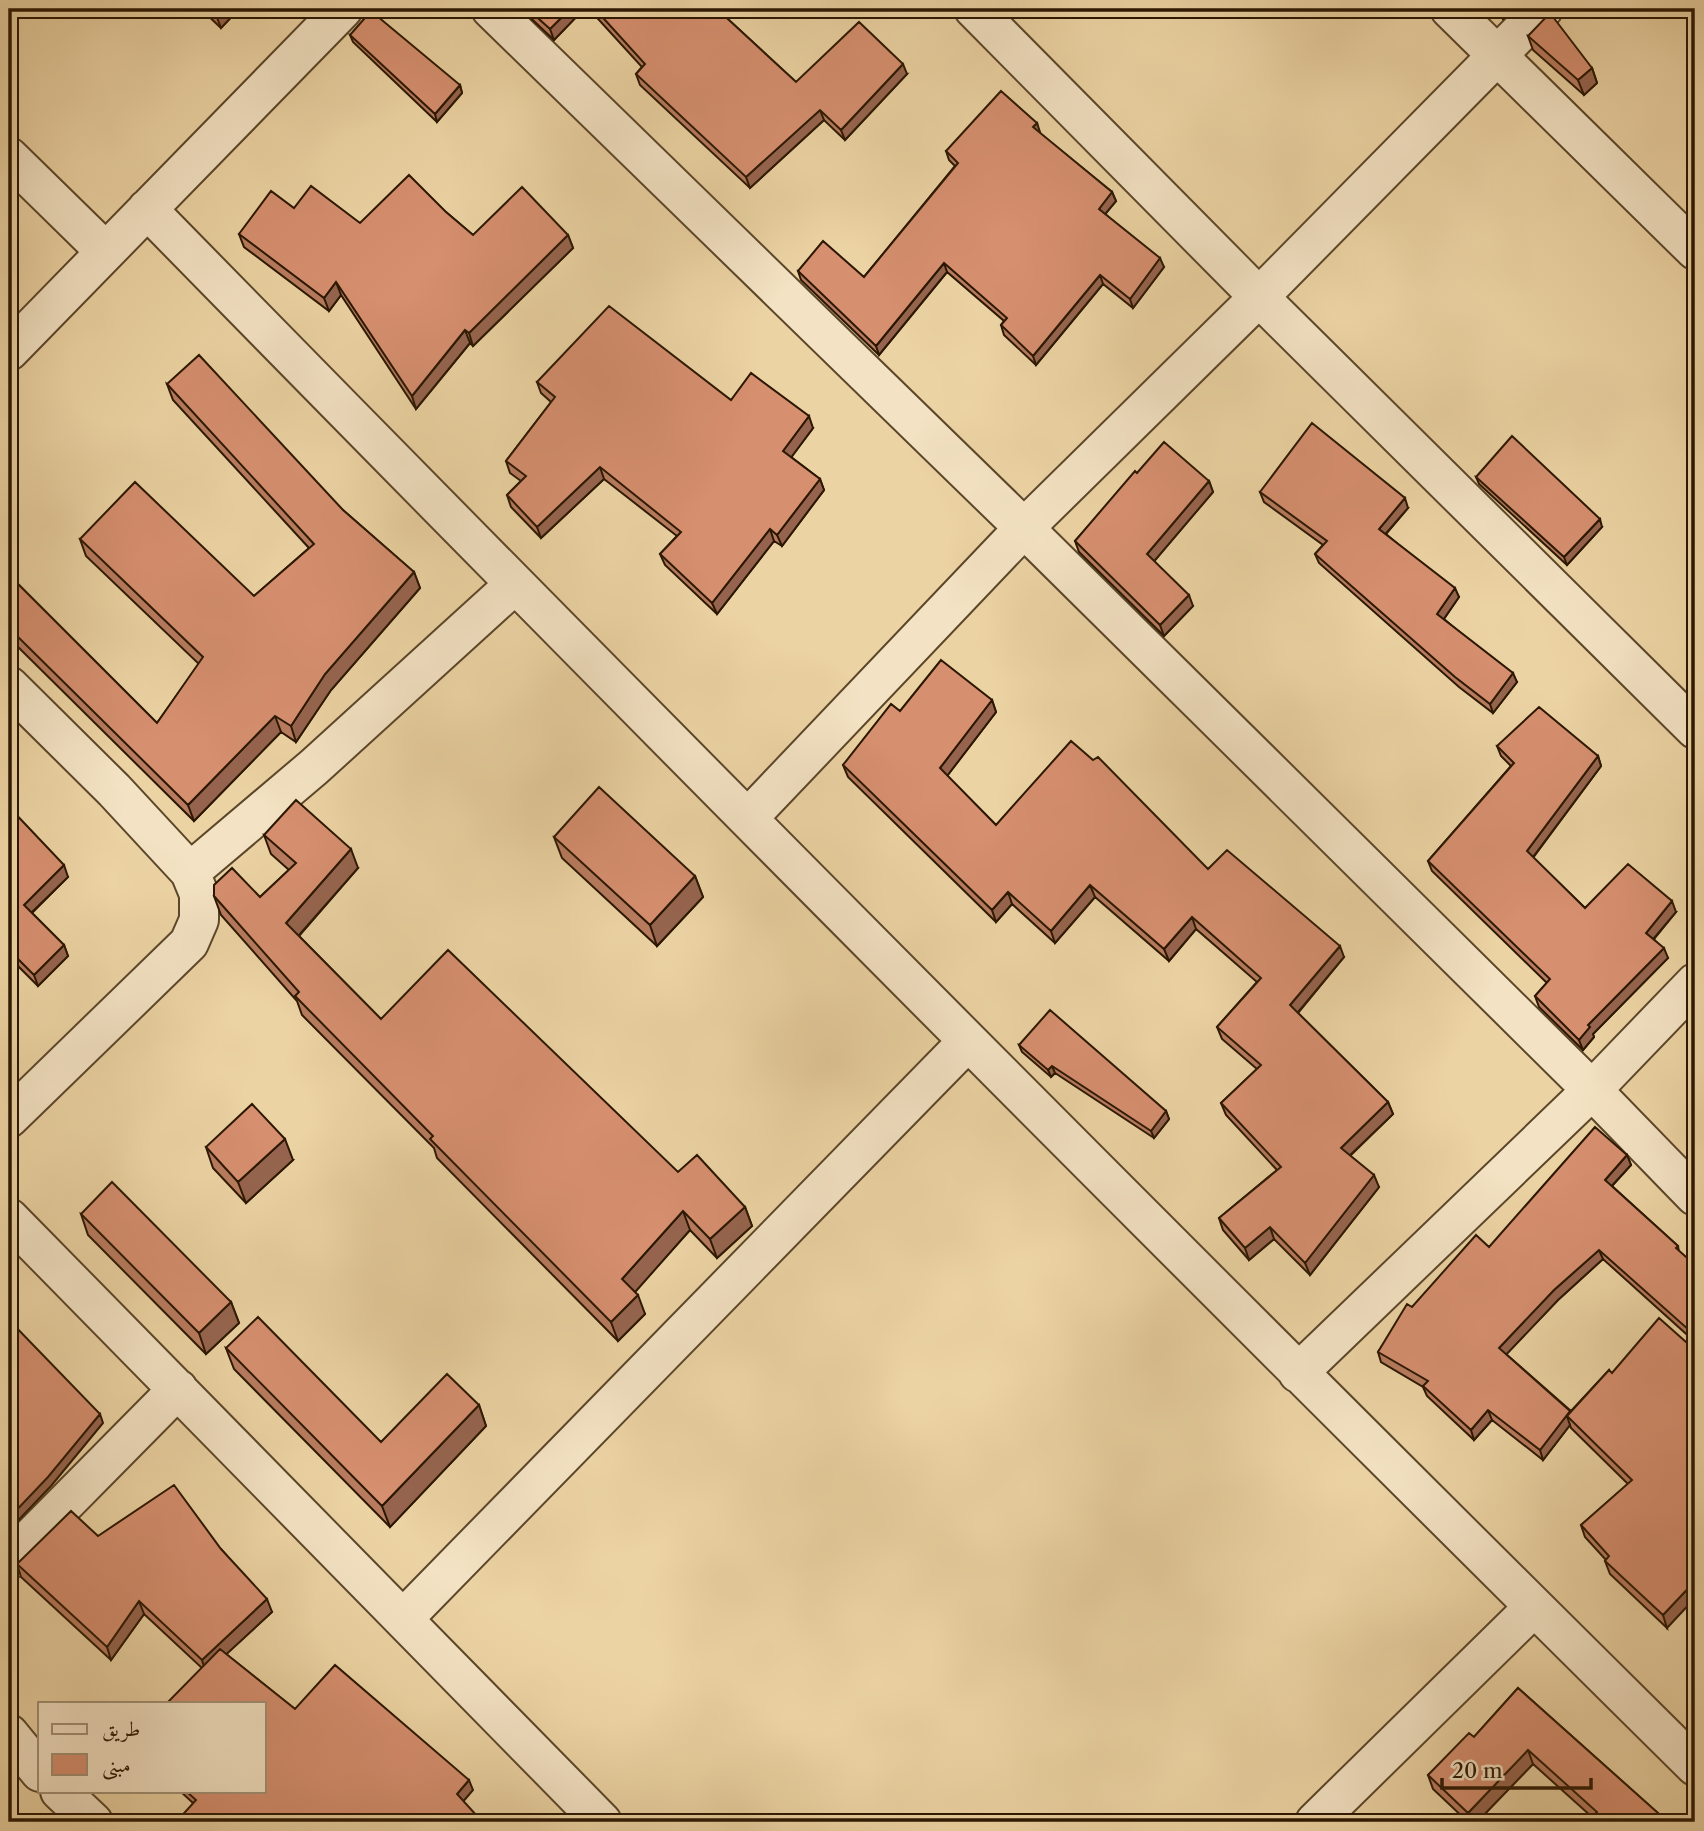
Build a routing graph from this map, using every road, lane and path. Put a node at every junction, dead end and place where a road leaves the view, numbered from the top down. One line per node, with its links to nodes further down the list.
1 (343, 9): 8 (street)
2 (491, 9): 13 (street)
3 (974, 9): 11 (street)
4 (1450, 9): 6 (street)
5 (1543, 9): 6 (street)
6 (1497, 56): 9 (street); 11 (street)
7 (9, 158): 10 (street)
8 (147, 209): 10 (street); 14 (street)
9 (1695, 250)
10 (105, 251): 12 (street)
11 (1259, 297): 13 (street); 16 (street)
12 (9, 351)
13 (1024, 528): 17 (street); 21 (street)
14 (514, 584): 17 (street); 18 (street)
15 (9, 686): 18 (street)
16 (1695, 729)
17 (748, 818): 20 (street)
18 (190, 872): 22 (street)
19 (1695, 983): 21 (street)
20 (968, 1041): 25 (street); 29 (street)
21 (1592, 1090): 23 (street); 25 (street)
22 (9, 1118)
23 (1695, 1196)
24 (9, 1218): 26 (street)
25 (1298, 1373): 28 (street)
26 (178, 1390): 27 (street); 29 (street)
27 (9, 1560)
28 (1534, 1607): 31 (street); 36 (street)
29 (404, 1618): 35 (street)
30 (9, 1734): 32 (street)
31 (1695, 1766)
32 (38, 1770)
33 (61, 1792): 34 (street)
34 (93, 1822)
35 (602, 1822)
36 (1315, 1822)

